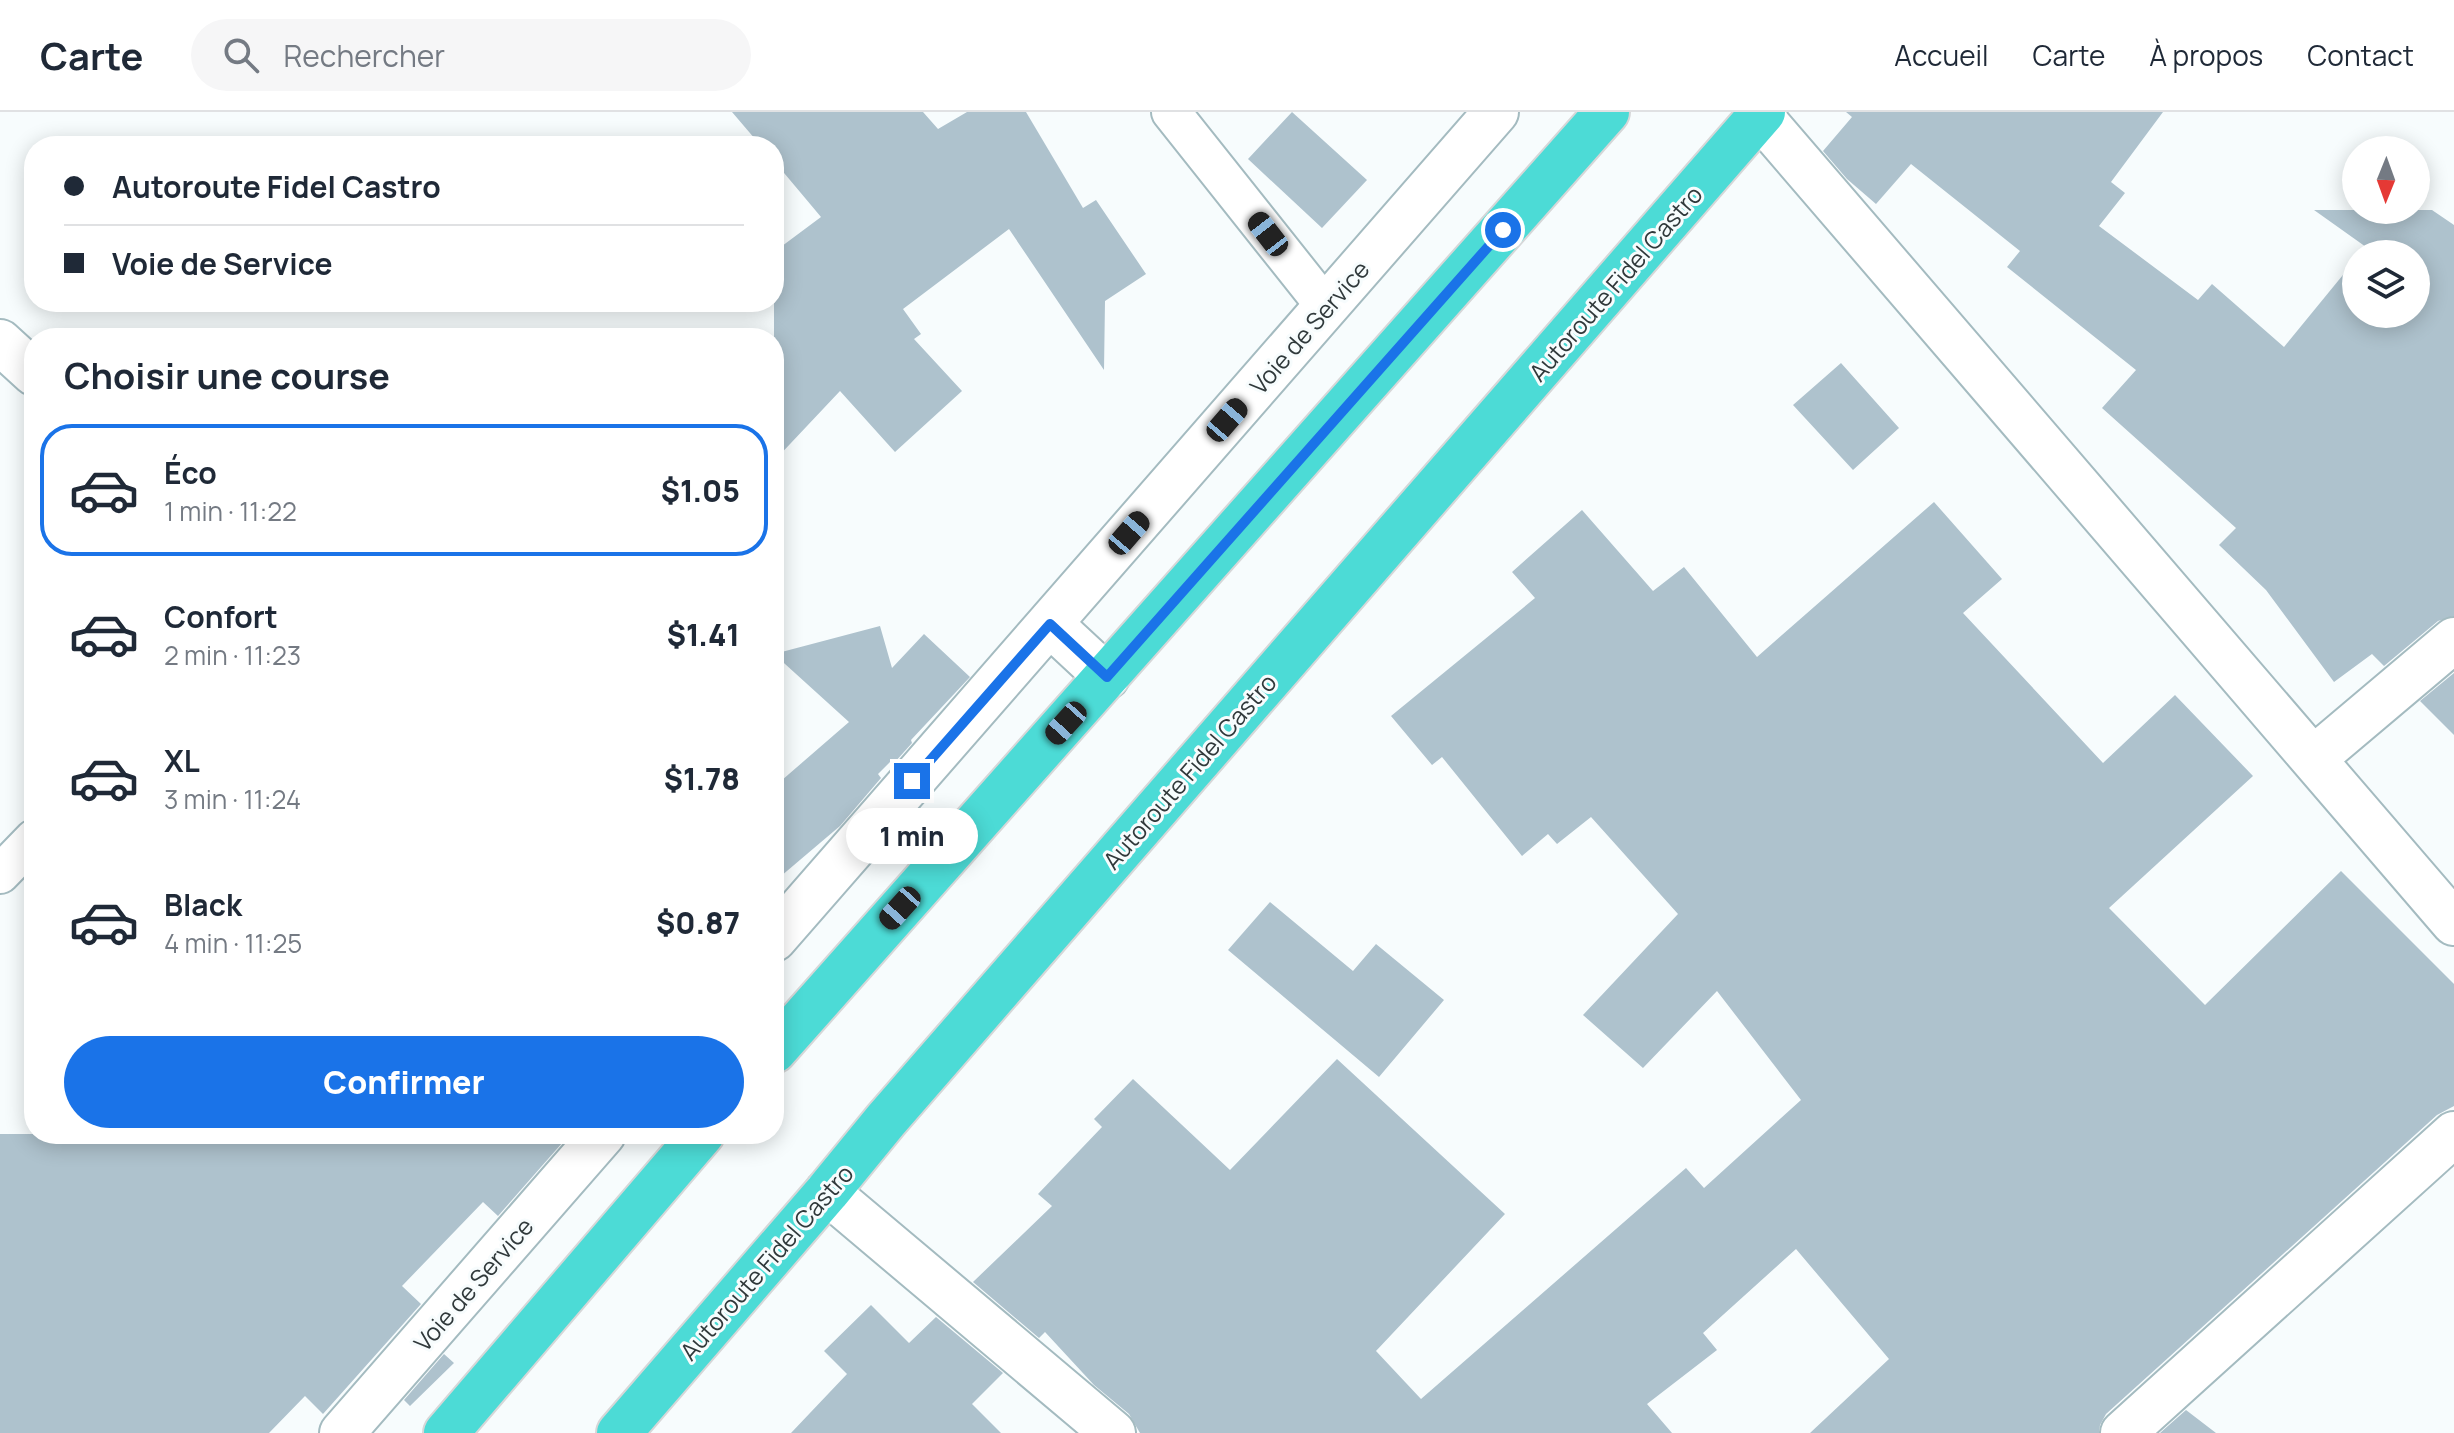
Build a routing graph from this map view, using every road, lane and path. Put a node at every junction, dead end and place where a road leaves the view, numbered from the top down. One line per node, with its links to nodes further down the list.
1 (1171, 112): 5 (lane)
2 (1496, 112): 5 (street, Voie de Service)
3 (1607, 112): 10 (highway)
4 (1762, 114): 11 (street); 20 (highway, Autoroute Fidel Castro)
5 (1326, 307): 8 (street, Voie de Service)
6 (0, 342): 7 (street)
7 (24, 364)
8 (1050, 624): 10 (street); 15 (street, Voie de Service)
9 (2454, 640): 11 (street)
10 (1107, 677): 16 (highway)
11 (2313, 759): 14 (street)
12 (24, 849): 13 (lane)
13 (0, 874)
14 (2454, 923)
15 (784, 928)
16 (784, 1040)
17 (2454, 1134): 25 (street)
18 (594, 1144): 21 (street, Voie de Service)
19 (693, 1144): 22 (highway)
20 (827, 1192): 23 (highway, Autoroute Fidel Castro); 24 (street)
21 (342, 1433)
22 (446, 1433)
23 (619, 1433)
24 (1113, 1433)
25 (2123, 1433)

